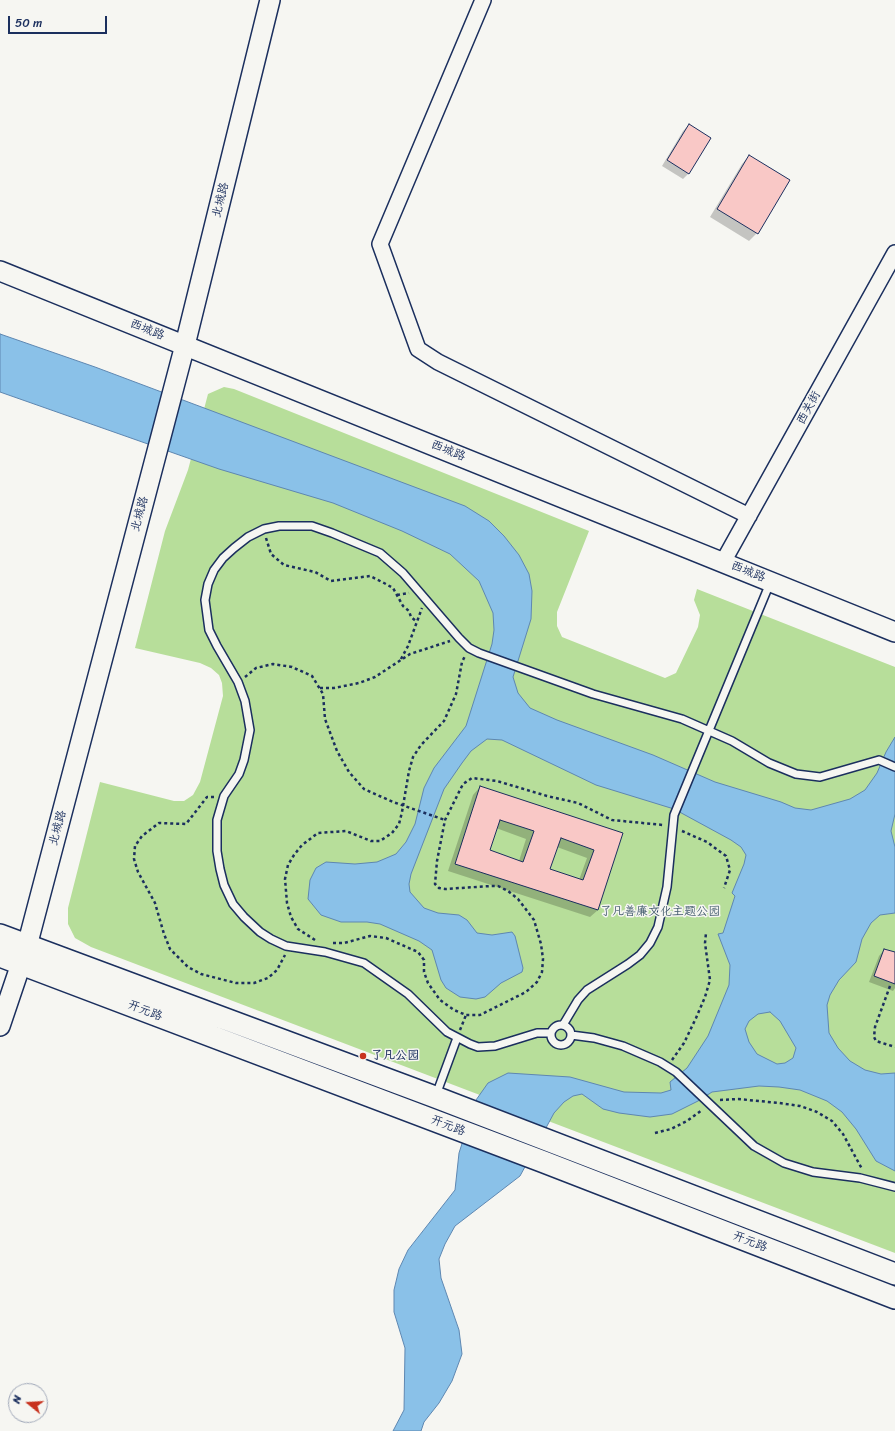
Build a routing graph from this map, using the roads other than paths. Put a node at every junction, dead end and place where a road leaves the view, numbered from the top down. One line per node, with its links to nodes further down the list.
1 (270, 0): 5 (street, 北城路)
2 (483, 0): 6 (street)
3 (895, 253): 6 (street, 西关街)
4 (0, 271): 5 (street, 西城路)
5 (185, 345): 7 (street, 西城路); 13 (street, 北城路)
6 (749, 516): 7 (street, 西关街)
7 (723, 562): 8 (street, 西城路)
8 (771, 582): 9 (street, 西城路); 10 (lane)
9 (895, 632)
10 (708, 730): 11 (lane); 15 (lane); 19 (lane)
11 (895, 766)
12 (0, 935): 13 (main road, 开元路)
13 (24, 955): 14 (main road, 开元路); 16 (street, 北城路); 20 (main road, 开元路); 23 (main road, 开元路)
14 (0, 956)
15 (563, 1025): 17 (lane); 18 (lane)
16 (0, 1026)
17 (551, 1033): 18 (lane); 19 (lane)
18 (571, 1035): 21 (lane)
19 (457, 1038): 20 (lane)
20 (435, 1097): 22 (main road, 开元路)
21 (895, 1187)
22 (895, 1274)
23 (895, 1298)

